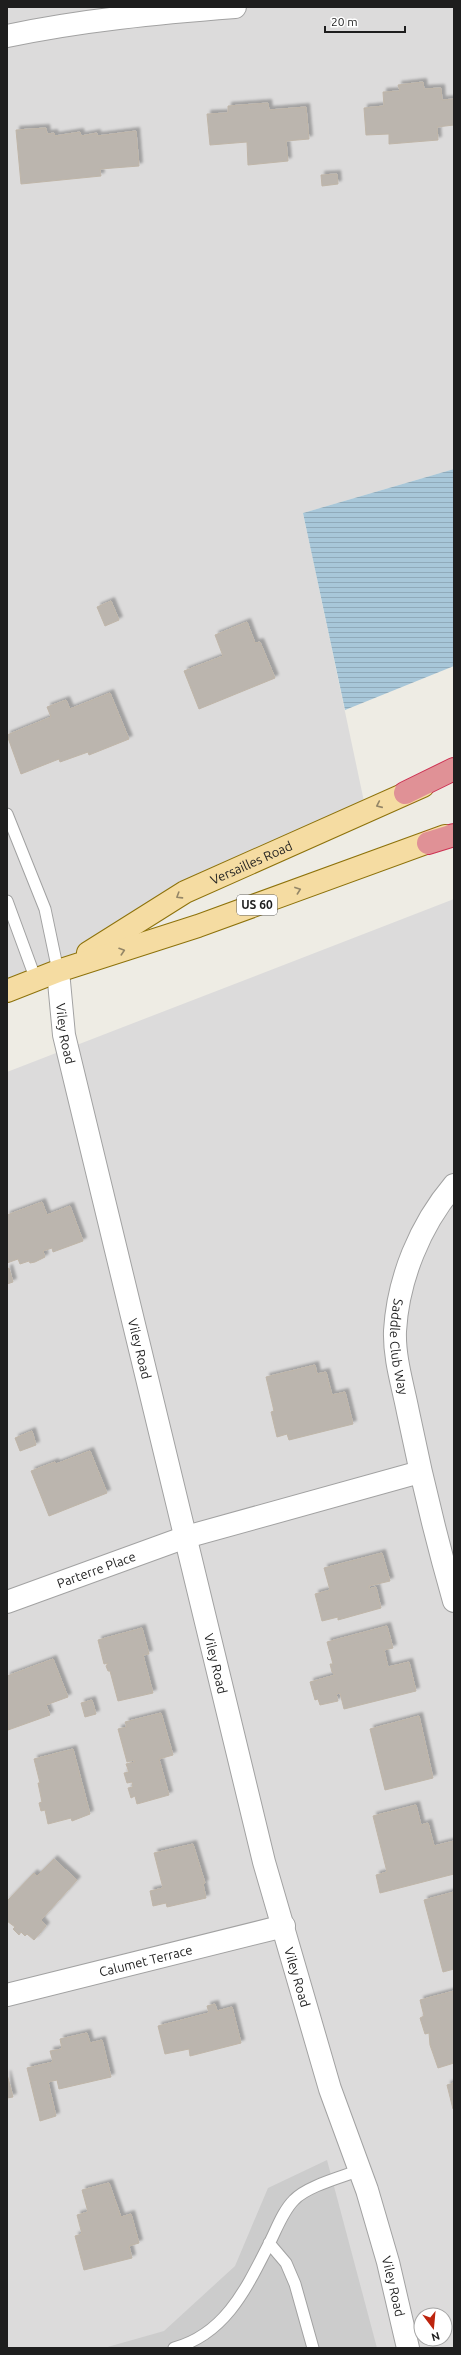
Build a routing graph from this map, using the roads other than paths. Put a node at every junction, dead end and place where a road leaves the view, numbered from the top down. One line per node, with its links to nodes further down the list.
1 (235, 7): 2 (street)
2 (7, 36)
3 (454, 769): 5 (highway)
4 (454, 773): 5 (main road, Versailles Road / US 60)
5 (405, 793): 10 (main road, Versailles Road / US 60, one-way to 10)
6 (7, 814): 10 (lane)
7 (454, 834): 8 (highway)
8 (428, 843): 10 (main road, Versailles Road / US 60, one-way to 8)
9 (7, 901): 11 (lane)
10 (58, 971): 11 (main road, Versailles Road / US 60); 15 (street, Viley Road)
11 (36, 980): 12 (main road, Versailles Road / US 60)
12 (7, 991)
13 (454, 1185): 14 (street, Saddle Club Way)
14 (420, 1472): 15 (street); 16 (street, Saddle Club Way)
15 (186, 1537): 17 (street, Parterre Place); 18 (street, Viley Road)
16 (454, 1601)
17 (7, 1602)
18 (284, 1926): 19 (street, Calumet Terrace); 20 (street, Viley Road)
19 (7, 1995)
20 (360, 2170): 21 (lane); 24 (street, Viley Road)
21 (269, 2243): 22 (lane); 23 (lane)
22 (174, 2348)
23 (313, 2348)
24 (408, 2348)

